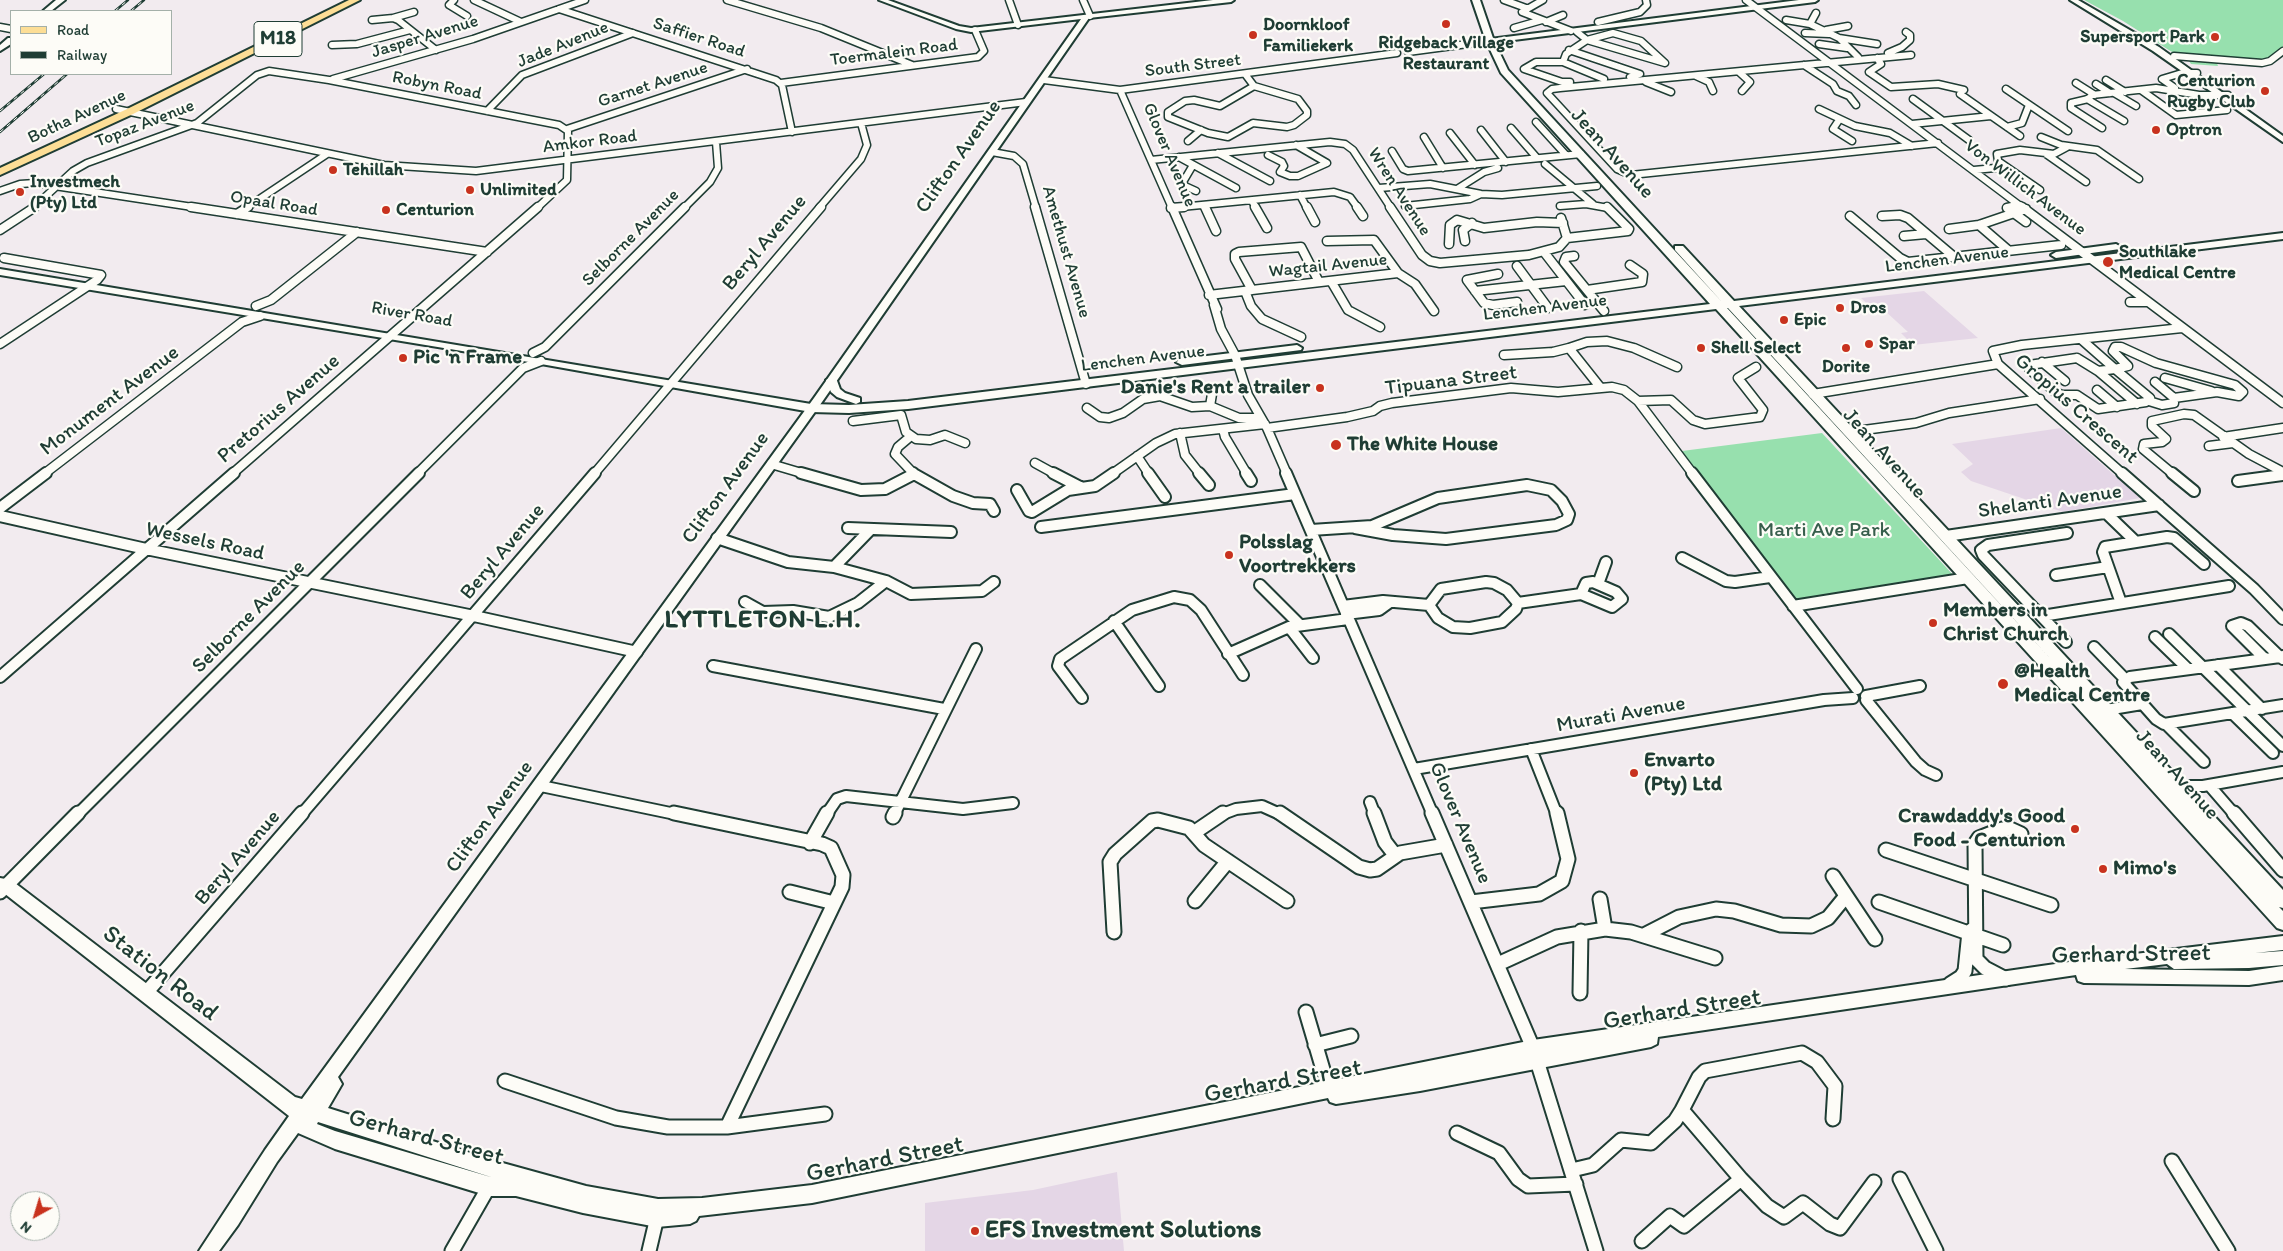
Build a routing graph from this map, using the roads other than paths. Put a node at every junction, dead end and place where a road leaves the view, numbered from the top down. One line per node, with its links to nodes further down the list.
1 (61, 0): 24 (main road)
2 (338, 0): 106 (main road, Botha Avenue / M18)
3 (356, 0): 109 (main road, Botha Avenue / M18)
4 (454, 0): 29 (street)
5 (474, 0): 36 (street)
6 (585, 0): 23 (street, Jasper Avenue)
7 (727, 0): 69 (street)
8 (882, 0): 43 (street)
9 (1009, 0): 38 (street)
10 (1083, 0): 31 (street)
11 (1231, 0): 31 (street)
12 (1476, 0): 53 (main road, Jean Avenue)
13 (1484, 0): 53 (main road, Jean Avenue)
14 (1504, 0): 22 (street)
15 (1544, 0): 22 (street)
16 (1646, 0): 26 (street)
17 (1746, 0): 21 (street, Von Willich Avenue)
18 (1815, 0): 21 (street)
19 (2073, 0): 74 (street)
20 (2078, 0): 63 (street)
21 (1757, 7): 35 (street); 66 (street, Von Willich Avenue)
22 (1526, 8): 34 (street)
23 (559, 9): 36 (street, Jasper Avenue); 48 (street, Saffier Road)
24 (48, 10)
25 (414, 12): 30 (street)
26 (1640, 12): 35 (street); 39 (street)
27 (1816, 13): 37 (street)
28 (1563, 15): 34 (street)
29 (467, 16)
30 (393, 18): 32 (street); 42 (street)
31 (1087, 18): 38 (street); 80 (street, Clifton Avenue)
32 (372, 20)
33 (1786, 20): 37 (street)
34 (1544, 21): 41 (street); 45 (street)
35 (1654, 21): 39 (street)
36 (521, 22): 59 (street, Jasper Avenue)
37 (1810, 24): 44 (street)
38 (1018, 25): 43 (street)
39 (1598, 25): 45 (street)
40 (1848, 26): 44 (street)
41 (1514, 28)
42 (410, 30): 56 (street); 59 (street)
43 (975, 30): 69 (street, Toermalein Road)
44 (1826, 30): 49 (street)
45 (1574, 32): 51 (street); 53 (street)
46 (1805, 32): 49 (street)
47 (1906, 32): 64 (street)
48 (634, 33): 70 (street, Saffier Road); 108 (street, Jade Avenue)
49 (1832, 34): 50 (street)
50 (1839, 38): 55 (street); 57 (street)
51 (1586, 40): 51 (street); 60 (street)
52 (10, 41): 58 (main road)
53 (1495, 42): 75 (street, South Street); 90 (main road, Jean Avenue)
54 (1819, 44): 57 (street)
55 (1876, 44)
56 (332, 45)
57 (1847, 48): 64 (street)
58 (0, 49)
59 (436, 50): 79 (street, Jasper Avenue)
60 (1569, 50): 67 (street); 78 (street)
61 (2283, 51): 63 (street)
62 (1911, 55): 65 (street)
63 (2174, 56): 74 (street)
64 (1858, 57): 66 (street)
65 (1877, 58): 66 (street); 110 (street)
66 (1828, 61): 68 (street); 117 (street, Von Willich Avenue)
67 (1563, 62): 78 (street); 78 (street)
68 (1804, 65): 71 (street); 103 (street)
69 (914, 66): 83 (street, Toermalein Road)
70 (747, 69): 83 (street, Saffier Road); 122 (street, Garnet Avenue)
71 (1768, 69): 73 (street); 77 (street)
72 (269, 71): 79 (street, Robyn Road); 118 (street, Topaz Avenue)
73 (1739, 72): 76 (street); 92 (street)
74 (2194, 73): 95 (street); 98 (street)
75 (1245, 74): 86 (street); 88 (street, South Street)
76 (1696, 76): 81 (street); 91 (street)
77 (1763, 78)
78 (1604, 79)
79 (329, 80): 108 (street, Robyn Road)
80 (1044, 80): 88 (street, Glover Avenue); 102 (street, Clifton Avenue)
81 (1643, 80): 93 (street); 140 (street)
82 (2106, 80): 94 (street)
83 (781, 83): 126 (street)
84 (2076, 83): 97 (street)
85 (2096, 84): 96 (street)
86 (1254, 86): 123 (street); 123 (street)
87 (2006, 89): 104 (street)
88 (1120, 90): 153 (street, Glover Avenue)
89 (2141, 90): 94 (street); 95 (street); 99 (street)
90 (1528, 91): 147 (main road, Jean Avenue); 202 (main road, Jean Avenue)
91 (1712, 91)
92 (1742, 91)
93 (1671, 92)
94 (2124, 92): 96 (street)
95 (2182, 92): 99 (street)
96 (2112, 93): 97 (street); 105 (street)
97 (2095, 95): 101 (street)
98 (2225, 95): 99 (street); 128 (street); 134 (street)
99 (2208, 96)
100 (1912, 99): 113 (street)
101 (2087, 99): 114 (street); 121 (street)
102 (1026, 102): 116 (street, Amkor Road); 143 (street, Clifton Avenue)
103 (1856, 105)
104 (2029, 105): 119 (street); 125 (street)
105 (2136, 106)
106 (116, 109): 109 (street, Amkor Road); 158 (main road, Botha Avenue / M18)
107 (1818, 109): 112 (street)
108 (487, 111): 122 (street, Robyn Road)
109 (129, 112): 111 (street, Amkor Road); 162 (main road, Botha Avenue / M18)
110 (1991, 116): 113 (street); 119 (street)
111 (160, 119): 118 (street, Amkor Road); 132 (street)
112 (1839, 120): 136 (street); 140 (street)
113 (1943, 121): 117 (street); 133 (street)
114 (2124, 121)
115 (1536, 122): 151 (street)
116 (861, 123): 126 (street, Amkor Road); 261 (street, Beryl Avenue)
117 (1912, 124): 138 (street, Von Willich Avenue)
118 (192, 126): 132 (street, Topaz Avenue); 145 (street, Amkor Road)
119 (2007, 126): 129 (street)
120 (1511, 128): 150 (street)
121 (2102, 128)
122 (567, 129): 152 (street)
123 (1201, 130): 135 (street)
124 (1481, 130): 154 (street)
125 (2068, 131)
126 (792, 132): 137 (street, Amkor Road)
127 (1450, 133): 157 (street)
128 (2283, 135)
129 (2020, 136)
130 (2041, 136): 141 (street)
131 (1424, 137): 160 (street)
132 (153, 138): 167 (street, Topaz Avenue)
133 (1969, 140)
134 (2283, 140)
135 (1188, 141)
136 (1852, 141)
137 (716, 142): 152 (street, Amkor Road); 250 (street, Selborne Avenue)
138 (1938, 143): 140 (street); 161 (street, Von Willich Avenue)
139 (1296, 146): 144 (street, Wren Avenue); 146 (street); 169 (street, Wren Avenue)
140 (1912, 146)
141 (2068, 147): 148 (street); 163 (street)
142 (1392, 151): 160 (street)
143 (992, 152): 260 (street, Amethust Avenue); 262 (street, Clifton Avenue)
144 (1218, 153): 149 (street, Wren Avenue); 164 (street)
145 (327, 154): 152 (street, Amkor Road); 185 (street)
146 (1268, 154)
147 (1580, 154): 151 (street); 214 (main road, Jean Avenue)
148 (2046, 154): 159 (street); 165 (street)
149 (1179, 157): 153 (street, Wren Avenue); 156 (street)
150 (1537, 158): 151 (street); 154 (street)
151 (1568, 158): 155 (street)
152 (568, 160): 210 (street, Pretorius Avenue)
153 (1151, 160): 183 (street, Glover Avenue)
154 (1506, 162): 157 (street)
155 (1545, 164): 170 (street); 171 (street)
156 (1193, 165): 168 (street); 174 (street)
157 (1475, 165): 160 (street)
158 (0, 166)
159 (2006, 167): 161 (street); 172 (street)
160 (1443, 168)
161 (1974, 170): 182 (street, Von Willich Avenue)
162 (0, 172)
163 (2139, 178)
164 (1270, 181)
165 (2086, 182)
166 (1597, 186): 170 (street)
167 (57, 187): 173 (street); 185 (street, Opaal Road); 196 (street, Topaz Avenue)
168 (1236, 188)
169 (1378, 188): 171 (street); 211 (street, Wren Avenue)
170 (1573, 188): 175 (street); 178 (street)
171 (1457, 189): 175 (street)
172 (2040, 190)
173 (0, 191)
174 (1196, 191)
175 (1481, 194): 180 (street)
176 (1300, 195): 177 (street); 186 (street); 189 (street)
177 (1252, 201): 179 (street); 194 (street)
178 (1592, 204): 181 (street); 203 (street)
179 (1206, 206): 183 (street); 197 (street)
180 (1405, 206)
181 (1560, 206)
182 (2023, 207): 184 (street); 209 (street, Von Willich Avenue)
183 (1172, 210): 231 (street, Glover Avenue)
184 (2012, 213): 190 (street); 192 (street)
185 (237, 214): 198 (street, Opaal Road)
186 (1363, 216)
187 (1850, 216): 213 (street)
188 (1882, 216): 199 (street)
189 (1315, 222)
190 (2026, 222)
191 (1472, 223): 203 (street); 204 (street); 206 (street)
192 (1979, 225): 195 (street); 208 (street)
193 (2283, 227): 209 (main road, Lenchen Avenue)
194 (1267, 228)
195 (1949, 229)
196 (0, 230)
197 (1216, 231)
198 (357, 232): 210 (street, Opaal Road); 237 (street)
199 (1926, 234): 200 (street); 213 (street)
200 (1904, 236)
201 (2283, 236): 215 (main road, Lenchen Avenue)
202 (1669, 237): 214 (main road); 232 (main road, Jean Avenue)
203 (1567, 238): 211 (street, Wren Avenue)
204 (1465, 241)
205 (1327, 242): 220 (street)
206 (1449, 244)
207 (2060, 245): 208 (street)
208 (2008, 250): 213 (street)
209 (2082, 251): 215 (street, Von Willich Avenue); 232 (main road, Lenchen Avenue)
210 (487, 252): 244 (street, Pretorius Avenue)
211 (1544, 252): 224 (street)
212 (1574, 256): 229 (street)
213 (1953, 256)
214 (1675, 257): 232 (main road, Jean Avenue)
215 (2094, 260): 232 (main road, Lenchen Avenue); 235 (street, Von Willich Avenue)
216 (2, 261): 222 (main road, River Road)
217 (1630, 265): 229 (street)
218 (1517, 266): 226 (street)
219 (0, 272): 227 (main road, River Road)
220 (1398, 274): 223 (street, Wagtail Avenue); 239 (street, Wagtail Avenue)
221 (1498, 274): 230 (street)
222 (97, 280): 227 (street); 237 (main road, River Road)
223 (1331, 281): 225 (street, Wagtail Avenue); 242 (street)
224 (1566, 281): 226 (street); 236 (street)
225 (1319, 282): 228 (street, Wagtail Avenue); 228 (street)
226 (1531, 285): 230 (street); 238 (street)
227 (86, 287): 241 (main road, River Road); 247 (street)
228 (1248, 290): 231 (street, Wagtail Avenue); 245 (street)
229 (1587, 290): 240 (street)
230 (1475, 291): 233 (street)
231 (1209, 295): 251 (street, Glover Avenue)
232 (1721, 301): 240 (main road, Lenchen Avenue); 251 (main road, Lenchen Avenue); 256 (main road, Jean Avenue); 263 (main road, Jean Avenue)
233 (1517, 302)
234 (2130, 302): 235 (street)
235 (2148, 302): 243 (street, Von Willich Avenue)
236 (1585, 305)
237 (264, 308): 241 (main road, River Road); 244 (main road, River Road)
238 (1548, 308)
239 (1434, 311)
240 (1604, 311): 251 (main road, Lenchen Avenue)
241 (242, 318): 307 (street, Monument Avenue)
242 (1380, 327)
243 (2182, 328): 246 (street, Gropius Crescent); 276 (street, Von Willich Avenue)
244 (395, 333): 250 (main road, River Road); 321 (street, Pretorius Avenue)
245 (1301, 337)
246 (2082, 340): 253 (street, Gropius Crescent); 257 (street)
247 (0, 344)
248 (1569, 348): 249 (street); 254 (street); 266 (street)
249 (1504, 355)
250 (535, 357): 261 (main road, River Road); 332 (street, Selborne Avenue)
251 (1239, 360): 260 (main road, Lenchen Avenue); 283 (street, Glover Avenue)
252 (2042, 362): 258 (street); 264 (street); 280 (street)
253 (1998, 364): 270 (street); 272 (street, Gropius Crescent)
254 (1677, 367)
255 (1756, 367): 274 (street)
256 (1787, 367): 263 (main road); 270 (main road, Jean Avenue)
257 (2115, 369): 258 (street); 268 (street); 275 (street)
258 (2098, 371): 278 (street)
259 (2165, 378): 268 (street)
260 (1085, 379): 273 (main road, Lenchen Avenue); 277 (main road, Lenchen Avenue)
261 (673, 380): 277 (main road, River Road); 343 (street, Beryl Avenue)
262 (832, 380): 273 (main road); 277 (street, Clifton Avenue)
263 (1789, 382): 329 (main road, Jean Avenue)
264 (2064, 382)
265 (2155, 382): 271 (street)
266 (1600, 388): 274 (street, Tipuana Street); 283 (street, Tipuana Street)
267 (2097, 390): 280 (street)
268 (2217, 392): 271 (street)
269 (1212, 394): 279 (street)
270 (1813, 394): 286 (main road, Jean Avenue)
271 (2174, 398): 275 (street)
272 (2040, 399): 286 (street); 306 (street, Gropius Crescent)
273 (856, 400): 277 (main road, Lenchen Avenue)
274 (1638, 401): 328 (street)
275 (2149, 401): 278 (street)
276 (2283, 403)
277 (814, 404): 295 (street, Clifton Avenue)
278 (2137, 404): 280 (street)
279 (1210, 406): 281 (street); 283 (street)
280 (2117, 407)
281 (1087, 408)
282 (853, 421): 288 (street)
283 (1263, 423): 284 (street); 304 (street, Glover Avenue)
284 (1223, 428): 287 (street); 298 (street)
285 (2283, 428): 289 (street)
286 (1849, 432): 318 (main road, Jean Avenue)
287 (1180, 433): 293 (street); 300 (street)
288 (911, 436): 290 (street); 297 (street)
289 (2223, 437): 291 (street); 303 (street)
290 (965, 443)
291 (2233, 444): 292 (street); 296 (street)
292 (2209, 446)
293 (1138, 456): 301 (street); 305 (street)
294 (1035, 463): 301 (street)
295 (771, 464): 297 (street); 319 (street, Clifton Avenue)
296 (2283, 473): 299 (street)
297 (914, 474): 308 (street)
298 (1251, 481)
299 (2238, 481)
300 (1209, 485)
301 (1082, 488): 302 (street)
302 (1017, 490)
303 (2194, 491)
304 (1295, 494): 311 (street); 315 (street, Glover Avenue)
305 (1165, 497)
306 (2159, 505): 309 (street, Shelanti Avenue); 345 (street, Gropius Crescent)
307 (0, 508)
308 (994, 511)
309 (2106, 512): 318 (street, Shelanti Avenue); 320 (street)
310 (0, 516): 321 (street, Wessels Road)
311 (1041, 527)
312 (848, 528): 314 (street)
313 (1354, 528): 313 (street); 315 (street)
314 (871, 529): 316 (street); 326 (street)
315 (1310, 530): 342 (street, Glover Avenue)
316 (951, 532)
317 (2067, 533): 344 (street)
318 (1946, 536): 373 (main road, Jean Avenue)
319 (717, 538): 326 (street); 353 (street, Clifton Avenue)
320 (2136, 542): 324 (street); 325 (street)
321 (146, 550): 332 (street, Wessels Road); 363 (street, Pretorius Avenue)
322 (1682, 558): 328 (street)
323 (1606, 562): 333 (street)
324 (2204, 564)
325 (2108, 567): 327 (street); 339 (street)
326 (834, 568): 330 (street)
327 (2056, 575)
328 (1770, 577): 341 (street)
329 (1968, 578): 341 (street); 387 (main road, Jean Avenue)
330 (886, 581): 331 (street); 337 (street)
331 (994, 582)
332 (310, 583): 343 (street, Wessels Road); 402 (street, Selborne Avenue)
333 (1598, 584): 336 (street); 336 (street)
334 (1260, 585): 347 (street)
335 (2229, 586): 339 (street)
336 (1581, 594): 338 (street)
337 (745, 602)
338 (1518, 603): 340 (street); 340 (street)
339 (2121, 603): 344 (street)
340 (1429, 605): 342 (street)
341 (1793, 606): 367 (street)
342 (1346, 613): 347 (street); 381 (street, Glover Avenue)
343 (474, 616): 353 (street, Wessels Road); 431 (street, Beryl Avenue)
344 (2042, 616): 350 (street)
345 (2283, 619)
346 (1114, 621): 354 (street); 365 (street); 368 (street)
347 (1294, 626): 354 (street); 356 (street)
348 (2169, 634): 360 (street)
349 (2155, 637): 361 (street)
350 (2066, 642)
351 (2094, 647): 364 (street)
352 (976, 649): 372 (street)
353 (637, 652): 385 (street, Clifton Avenue)
354 (1228, 654): 362 (street)
355 (2282, 657): 357 (street); 357 (street)
356 (1313, 658)
357 (2264, 659): 358 (street)
358 (2218, 665): 360 (street); 371 (street)
359 (713, 666): 372 (street)
360 (2203, 667): 361 (street); 374 (street)
361 (2188, 669): 364 (street)
362 (1243, 674)
363 (0, 677)
364 (2125, 679): 369 (street)
365 (1160, 686)
366 (1920, 686): 367 (street, Murati Avenue)
367 (1860, 696): 378 (street, Murati Avenue); 383 (street)
368 (1082, 698)
369 (2142, 704): 373 (street); 376 (street)
370 (2283, 705): 371 (street)
371 (2262, 708): 374 (street)
372 (944, 709): 388 (street)
373 (2106, 710): 386 (main road, Jean Avenue)
374 (2247, 711): 375 (street); 377 (street)
375 (2232, 713): 376 (street); 379 (street)
376 (2166, 724): 380 (street)
377 (2283, 746)
378 (1531, 749): 381 (street, Murati Avenue); 409 (street)
379 (2273, 753)
380 (2204, 762)
381 (1414, 769): 395 (street, Glover Avenue)
382 (2283, 772): 384 (street)
383 (1936, 774)
384 (2209, 785): 386 (street); 399 (street)
385 (541, 786): 394 (street); 439 (street, Clifton Avenue)
386 (2176, 786): 387 (street); 408 (main road, Jean Avenue)
387 (2157, 787): 413 (main road, Jean Avenue)
388 (900, 802): 389 (street); 391 (street); 394 (street)
389 (1013, 802)
390 (1370, 802): 397 (street)
391 (893, 816)
392 (1195, 832): 397 (street); 398 (street); 416 (street)
393 (2021, 834): 401 (street)
394 (810, 843): 411 (street)
395 (1446, 845): 397 (street); 409 (street, Glover Avenue)
396 (1886, 850): 401 (street)
397 (1395, 855)
398 (1228, 861): 406 (street); 407 (street)
399 (2283, 870)
400 (1833, 876): 404 (street)
401 (1974, 880): 412 (street); 417 (street)
402 (2, 887): 431 (street, Station Road)
403 (790, 892): 411 (street)
404 (1846, 896): 418 (street); 419 (street)
405 (1600, 899): 414 (street)
406 (1195, 901)
407 (1287, 901)
408 (2283, 901)
409 (1471, 902): 426 (street, Glover Avenue)
410 (1879, 902): 417 (street)
411 (834, 903): 442 (street)
412 (2052, 905)
413 (2283, 923)
414 (1605, 929): 415 (street); 418 (street)
415 (1581, 931): 426 (street); 430 (street)
416 (1114, 932)
417 (1973, 932): 421 (street); 423 (street)
418 (1644, 936): 422 (street)
419 (1875, 939)
420 (2283, 943): 425 (street, Gerhard Street)
421 (2003, 945)
422 (1716, 958)
423 (1972, 958): 428 (street); 429 (street)
424 (2283, 958): 425 (street)
425 (2149, 960): 428 (street, Gerhard Street)
426 (1498, 964): 435 (street, Glover Avenue)
427 (2283, 974): 435 (street, Gerhard Street)
428 (2007, 979): 429 (street, Gerhard Street)
429 (1945, 988): 435 (street, Gerhard Street)
430 (1580, 993)
431 (145, 994): 439 (street, Station Road)
432 (1306, 1012): 434 (street)
433 (1351, 1036): 434 (street)
434 (1316, 1045): 437 (street)
435 (1536, 1054): 437 (street, Gerhard Street); 445 (street, Glover Avenue); 450 (street, Gerhard Street)
436 (505, 1081): 442 (street)
437 (1329, 1090): 450 (street, Gerhard Street)
438 (1682, 1110): 441 (street); 445 (street); 447 (street)
439 (303, 1114): 446 (street, Gerhard Street); 452 (street, Clifton Avenue)
440 (825, 1114): 442 (street)
441 (1833, 1119)
442 (727, 1127)
443 (1457, 1133): 445 (street)
444 (2172, 1161): 457 (street)
445 (1574, 1177): 455 (street, Glover Avenue)
446 (494, 1179): 450 (street, Gerhard Street); 453 (street)
447 (1741, 1179): 449 (street); 451 (street)
448 (1900, 1179): 456 (street)
449 (1874, 1182)
450 (658, 1213): 454 (street)
451 (1642, 1241)
452 (208, 1251)
453 (452, 1251)
454 (650, 1251)
455 (1596, 1251)
456 (1936, 1251)
457 (2228, 1251)

